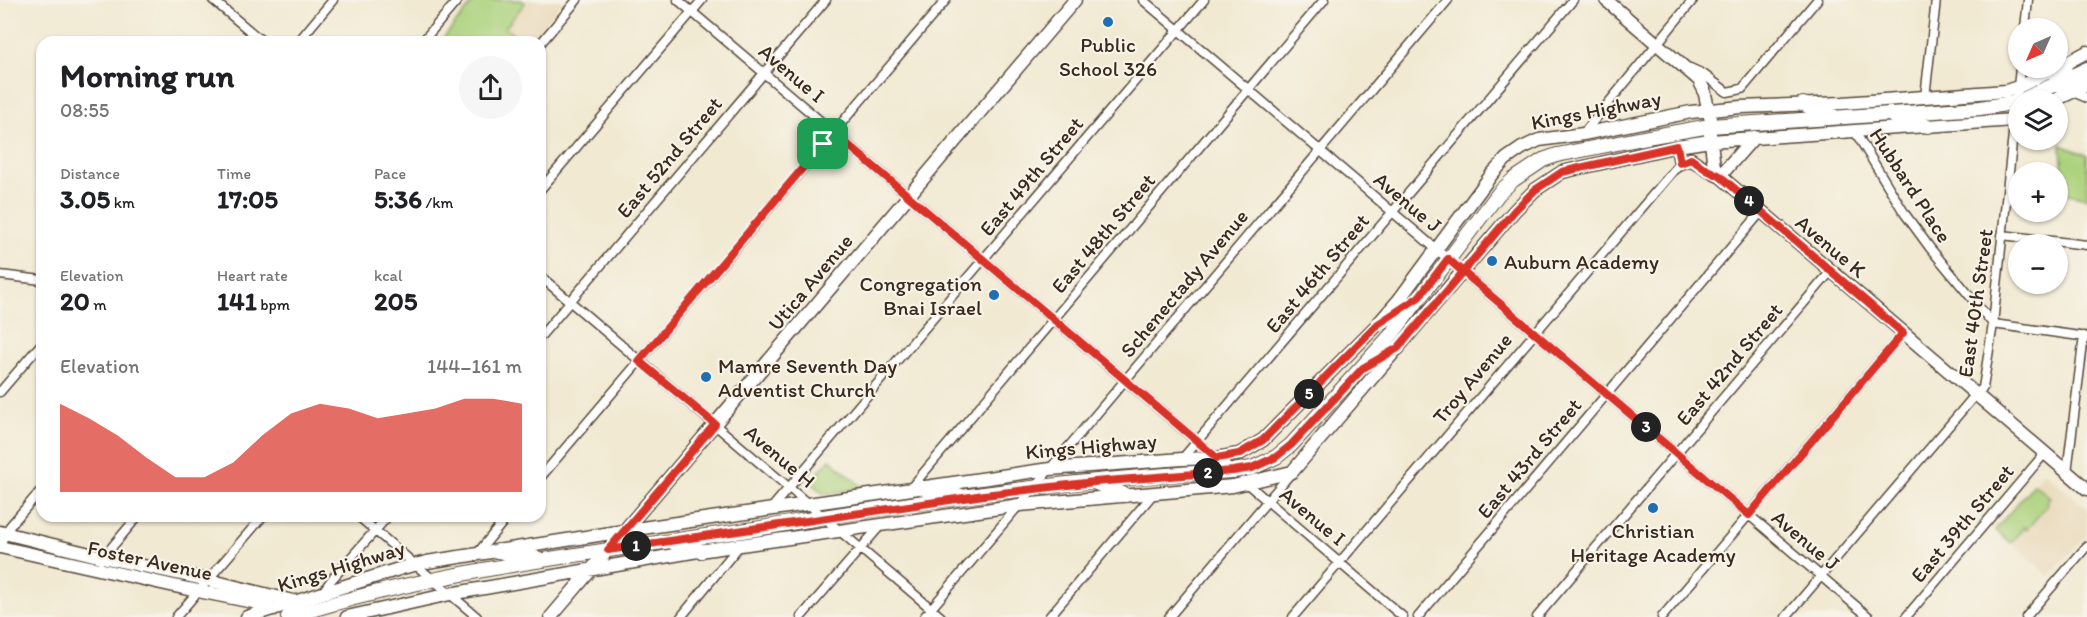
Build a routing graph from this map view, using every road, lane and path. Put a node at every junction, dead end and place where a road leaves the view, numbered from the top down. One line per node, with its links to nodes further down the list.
1 (213, 0): 23 (street)
2 (333, 0): 24 (street)
3 (458, 0): 25 (street)
4 (577, 0): 26 (street)
5 (678, 0): 20 (street, Avenue I)
6 (702, 0): 20 (street)
7 (826, 0): 32 (street, East 52nd Street)
8 (946, 0): 54 (street)
9 (1075, 0): 64 (street, Utica Avenue)
10 (1143, 0): 22 (street, Avenue J)
11 (1204, 0): 22 (street, East 49th Street)
12 (1324, 0): 37 (street, East 48th Street)
13 (1449, 0): 60 (street, Schenectady Avenue)
14 (1573, 0): 65 (street, East 46th Street)
15 (1606, 0): 27 (street)
16 (1693, 0): 27 (street)
17 (1817, 0): 30 (street)
18 (1936, 0): 43 (street)
19 (2028, 0): 21 (street)
20 (692, 12): 32 (street, Avenue I); 63 (street)
21 (2026, 18)
22 (1179, 30): 37 (street, Avenue J); 71 (street, East 49th Street)
23 (256, 36)
24 (303, 36)
25 (427, 36)
26 (546, 37)
27 (1657, 42): 30 (street); 55 (street)
28 (2087, 52): 29 (street, Kings Highway)
29 (2068, 62)
30 (1681, 64): 47 (street)
31 (2087, 69): 36 (main road, Kings Highway)
32 (764, 73): 54 (street, Avenue I); 78 (street, East 52nd Street)
33 (2045, 78): 38 (street, Kings Highway)
34 (2057, 78): 36 (main road)
35 (2087, 84): 36 (main road); 40 (street)
36 (2055, 85): 39 (main road, Kings Highway)
37 (1248, 89): 60 (street, Avenue J); 79 (street, East 48th Street)
38 (2029, 90)
39 (2041, 90)
40 (2073, 92): 42 (street); 44 (street)
41 (2008, 93): 43 (street, Kings Highway)
42 (2068, 94)
43 (1925, 97): 46 (street, Kings Highway)
44 (2087, 98)
45 (2008, 101): 48 (main road, Kings Highway)
46 (1803, 104): 47 (street, Kings Highway); 49 (main road)
47 (1710, 110): 51 (street); 55 (street, Kings Highway)
48 (1883, 116): 49 (main road, Kings Highway); 52 (main road)
49 (1838, 117): 51 (main road, Kings Highway)
50 (2008, 120): 52 (street)
51 (1710, 126): 57 (street); 70 (main road, Kings Highway)
52 (1928, 126): 53 (street)
53 (1854, 130): 56 (street); 81 (street, Hubbard Place)
54 (833, 132): 64 (street, Avenue I); 88 (street)
55 (1583, 134): 69 (street, Kings Highway)
56 (1754, 137): 57 (street); 62 (street)
57 (1710, 141): 58 (street); 62 (street)
58 (1677, 146): 61 (street); 73 (street)
59 (2013, 150): 67 (street, East 40th Street)
60 (1321, 151): 65 (street, Avenue J); 90 (street, Schenectady Avenue)
61 (1680, 163): 62 (street, Avenue K); 83 (street, Troy Avenue)
62 (1720, 176): 66 (street, Avenue K)
63 (546, 183)
64 (909, 196): 71 (street, Avenue I); 94 (street, Utica Avenue)
65 (1393, 212): 69 (street, Avenue J); 95 (street, East 46th Street)
66 (1761, 212): 72 (street, Avenue K); 92 (street, East 43rd Street)
67 (2002, 236): 68 (street); 81 (street, East 40th Street)
68 (2087, 245)
69 (1436, 249): 70 (street, Avenue J); 80 (street, Kings Highway)
70 (1448, 259): 73 (street, Avenue J); 77 (main road, Kings Highway)
71 (984, 260): 79 (street, Avenue I); 107 (street, East 49th Street)
72 (1831, 271): 84 (street, Avenue K); 96 (street, East 42nd Street)
73 (1463, 272): 83 (street, Avenue J); 86 (street)
74 (0, 275): 75 (street)
75 (36, 279)
76 (546, 281): 78 (street, Avenue H)
77 (1419, 297): 80 (main road); 89 (main road, Kings Highway)
78 (570, 302): 82 (street, East 52nd Street); 88 (street, Avenue H)
79 (1053, 319): 90 (street, Avenue I); 108 (street, East 48th Street)
80 (1378, 324): 98 (street, Kings Highway)
81 (1993, 324): 85 (street); 93 (street, East 40th Street)
82 (546, 330)
83 (1535, 333): 92 (street, Avenue J); 141 (street, Troy Avenue)
84 (1903, 333): 93 (street, Avenue K); 119 (street)
85 (2085, 337): 104 (street)
86 (1398, 348): 89 (main road); 103 (street)
87 (36, 350): 91 (street)
88 (639, 361): 94 (street, Avenue H); 101 (street)
89 (1363, 368): 102 (main road, Kings Highway)
90 (1125, 381): 95 (street, Avenue I); 100 (street, Schenectady Avenue)
91 (0, 392)
92 (1607, 394): 96 (street, Avenue J); 168 (street, East 43rd Street)
93 (1976, 394): 97 (street, Avenue K); 144 (street, East 40th Street)
94 (715, 424): 107 (street, Avenue H); 129 (street, Utica Avenue)
95 (1197, 441): 98 (street, Avenue I); 99 (street, East 46th Street)
96 (1677, 453): 119 (street, Avenue J); 169 (street, East 42nd Street)
97 (2045, 453): 104 (street, Avenue K); 173 (street, East 39th Street)
98 (1217, 458): 99 (street, Kings Highway); 102 (street, Avenue I)
99 (1182, 459): 100 (street, Kings Highway)
100 (1050, 469): 108 (street, Kings Highway); 109 (street, Schenectady Avenue)
101 (546, 471)
102 (1233, 471): 105 (main road, Kings Highway); 106 (street, Avenue I)
103 (1292, 472): 106 (street); 115 (street)
104 (2067, 472): 110 (street, Avenue K)
105 (1094, 482): 109 (main road, Kings Highway); 112 (main road)
106 (1247, 484): 111 (street); 115 (street, Avenue I)
107 (789, 488): 116 (street, Avenue H); 118 (street, East 49th Street)
108 (916, 489): 114 (main road); 116 (street, Kings Highway)
109 (1033, 489): 114 (main road, Kings Highway); 117 (street, Schenectady Avenue)
110 (2087, 489)
111 (1154, 492): 112 (street); 164 (street)
112 (1125, 495): 117 (street)
113 (36, 496): 130 (street)
114 (970, 497): 120 (main road, Kings Highway)
115 (1268, 502): 141 (street, Avenue I); 165 (street)
116 (810, 505): 118 (street, Kings Highway); 120 (street, Avenue H)
117 (1020, 505): 126 (street); 153 (street, Schenectady Avenue)
118 (769, 511): 129 (street, Kings Highway)
119 (1749, 515): 144 (street, Avenue J); 170 (street)
120 (824, 518): 127 (street, Avenue H); 131 (main road, Kings Highway)
121 (133, 522): 140 (street)
122 (258, 522): 146 (street)
123 (365, 522): 128 (street)
124 (383, 522): 128 (street)
125 (503, 522): 138 (street)
126 (881, 525): 127 (street); 134 (street)
127 (839, 530): 132 (street); 134 (street, Avenue H)
128 (375, 531): 142 (street); 148 (street)
129 (624, 531): 135 (street, Utica Avenue); 136 (street, Kings Highway)
130 (1, 539): 140 (street, Foster Avenue)
131 (669, 542): 135 (main road, Kings Highway); 137 (main road)
132 (740, 545): 137 (street); 160 (street)
133 (2087, 546): 174 (street)
134 (860, 548): 153 (street, Avenue H); 161 (street)
135 (608, 550): 139 (main road, Kings Highway); 143 (street, Utica Avenue)
136 (498, 551): 138 (street, Kings Highway); 139 (main road)
137 (701, 551): 143 (street)
138 (476, 555): 142 (street, Kings Highway)
139 (546, 560): 145 (main road, Kings Highway)
140 (100, 563): 146 (street, Foster Avenue); 147 (street, Foster Avenue)
141 (1339, 563): 166 (street, Troy Avenue); 167 (street, Avenue I)
142 (415, 564): 145 (street); 148 (street, Kings Highway)
143 (592, 569): 149 (street); 159 (street, Utica Avenue)
144 (1821, 576): 171 (street, East 40th Street); 172 (street, Avenue J)
145 (432, 579): 149 (street); 152 (main road, Kings Highway)
146 (208, 580): 147 (street); 150 (street, Foster Avenue)
147 (198, 592): 151 (street, Foster Avenue); 154 (street)
148 (323, 593): 150 (street, Kings Highway); 152 (street)
149 (450, 594): 157 (street); 158 (street)
150 (295, 601): 151 (street, Kings Highway); 152 (street, Foster Avenue)
151 (273, 608): 155 (street, Kings Highway); 156 (street, Foster Avenue)
152 (315, 609): 156 (main road, Kings Highway)
153 (932, 609): 162 (street, Schenectady Avenue); 163 (street, Avenue H)
154 (176, 617)
155 (247, 617)
156 (289, 617)
157 (347, 617)
158 (477, 617)
159 (551, 617)
160 (681, 617)
161 (801, 617)
162 (924, 617)
163 (941, 617)
164 (1048, 617)
165 (1169, 617)
166 (1293, 617)
167 (1403, 617)
168 (1418, 617)
169 (1537, 617)
170 (1662, 617)
171 (1786, 617)
172 (1869, 617)
173 (1906, 617)
174 (2026, 617)

